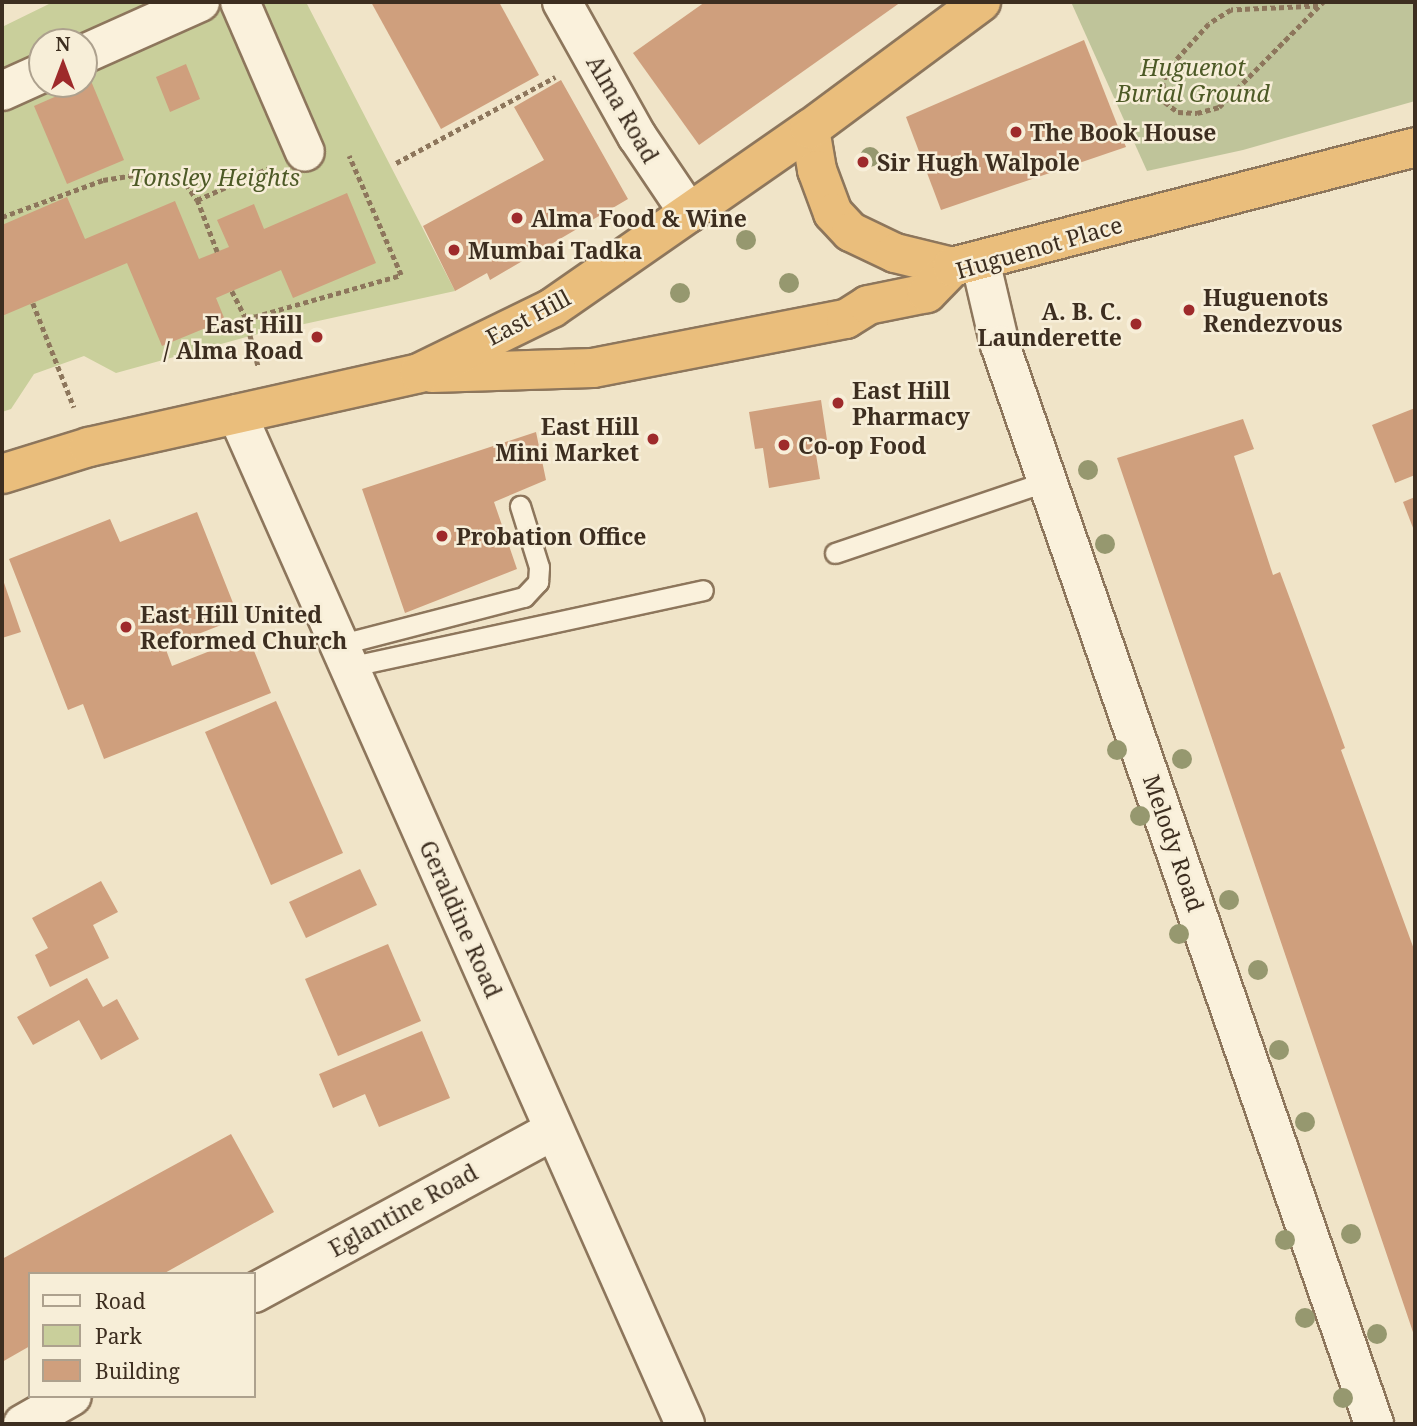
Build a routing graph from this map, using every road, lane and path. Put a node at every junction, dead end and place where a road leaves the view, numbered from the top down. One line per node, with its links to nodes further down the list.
1 (200, 2): 6 (street)
2 (240, 2): 12 (street)
3 (562, 2): 15 (street, Alma Road)
4 (981, 2): 10 (highway, East Hill)
5 (1320, 4): 5 (path)
6 (98, 48)
7 (28, 79): 9 (street)
8 (545, 83): 13 (path)
9 (2, 91)
10 (810, 129): 15 (highway, East Hill); 18 (highway)
11 (1415, 146): 18 (highway, Huguenot Place)
12 (304, 152): 14 (path); 21 (path)
13 (396, 163)
14 (197, 200): 16 (path); 17 (path)
15 (689, 213): 24 (highway, East Hill)
16 (2, 216)
17 (217, 252)
18 (966, 264): 24 (highway, Huguenot Place); 27 (street, Melody Road)
19 (232, 291): 21 (path)
20 (33, 303): 23 (path)
21 (246, 319): 22 (path)
22 (250, 336)
23 (59, 364)
24 (419, 373): 25 (highway, East Hill)
25 (237, 414): 26 (highway, East Hill); 31 (street, Geraldine Road)
26 (2, 474)
27 (1048, 481): 29 (lane); 37 (street, Melody Road)
28 (520, 506): 31 (lane)
29 (835, 553)
30 (703, 590): 31 (lane)
31 (343, 656): 32 (street, Geraldine Road)
32 (554, 1130): 33 (street, Eglantine Road); 36 (street, Geraldine Road)
33 (256, 1292)
34 (68, 1398): 35 (street)
35 (23, 1424)
36 (685, 1424)
37 (1374, 1424)

